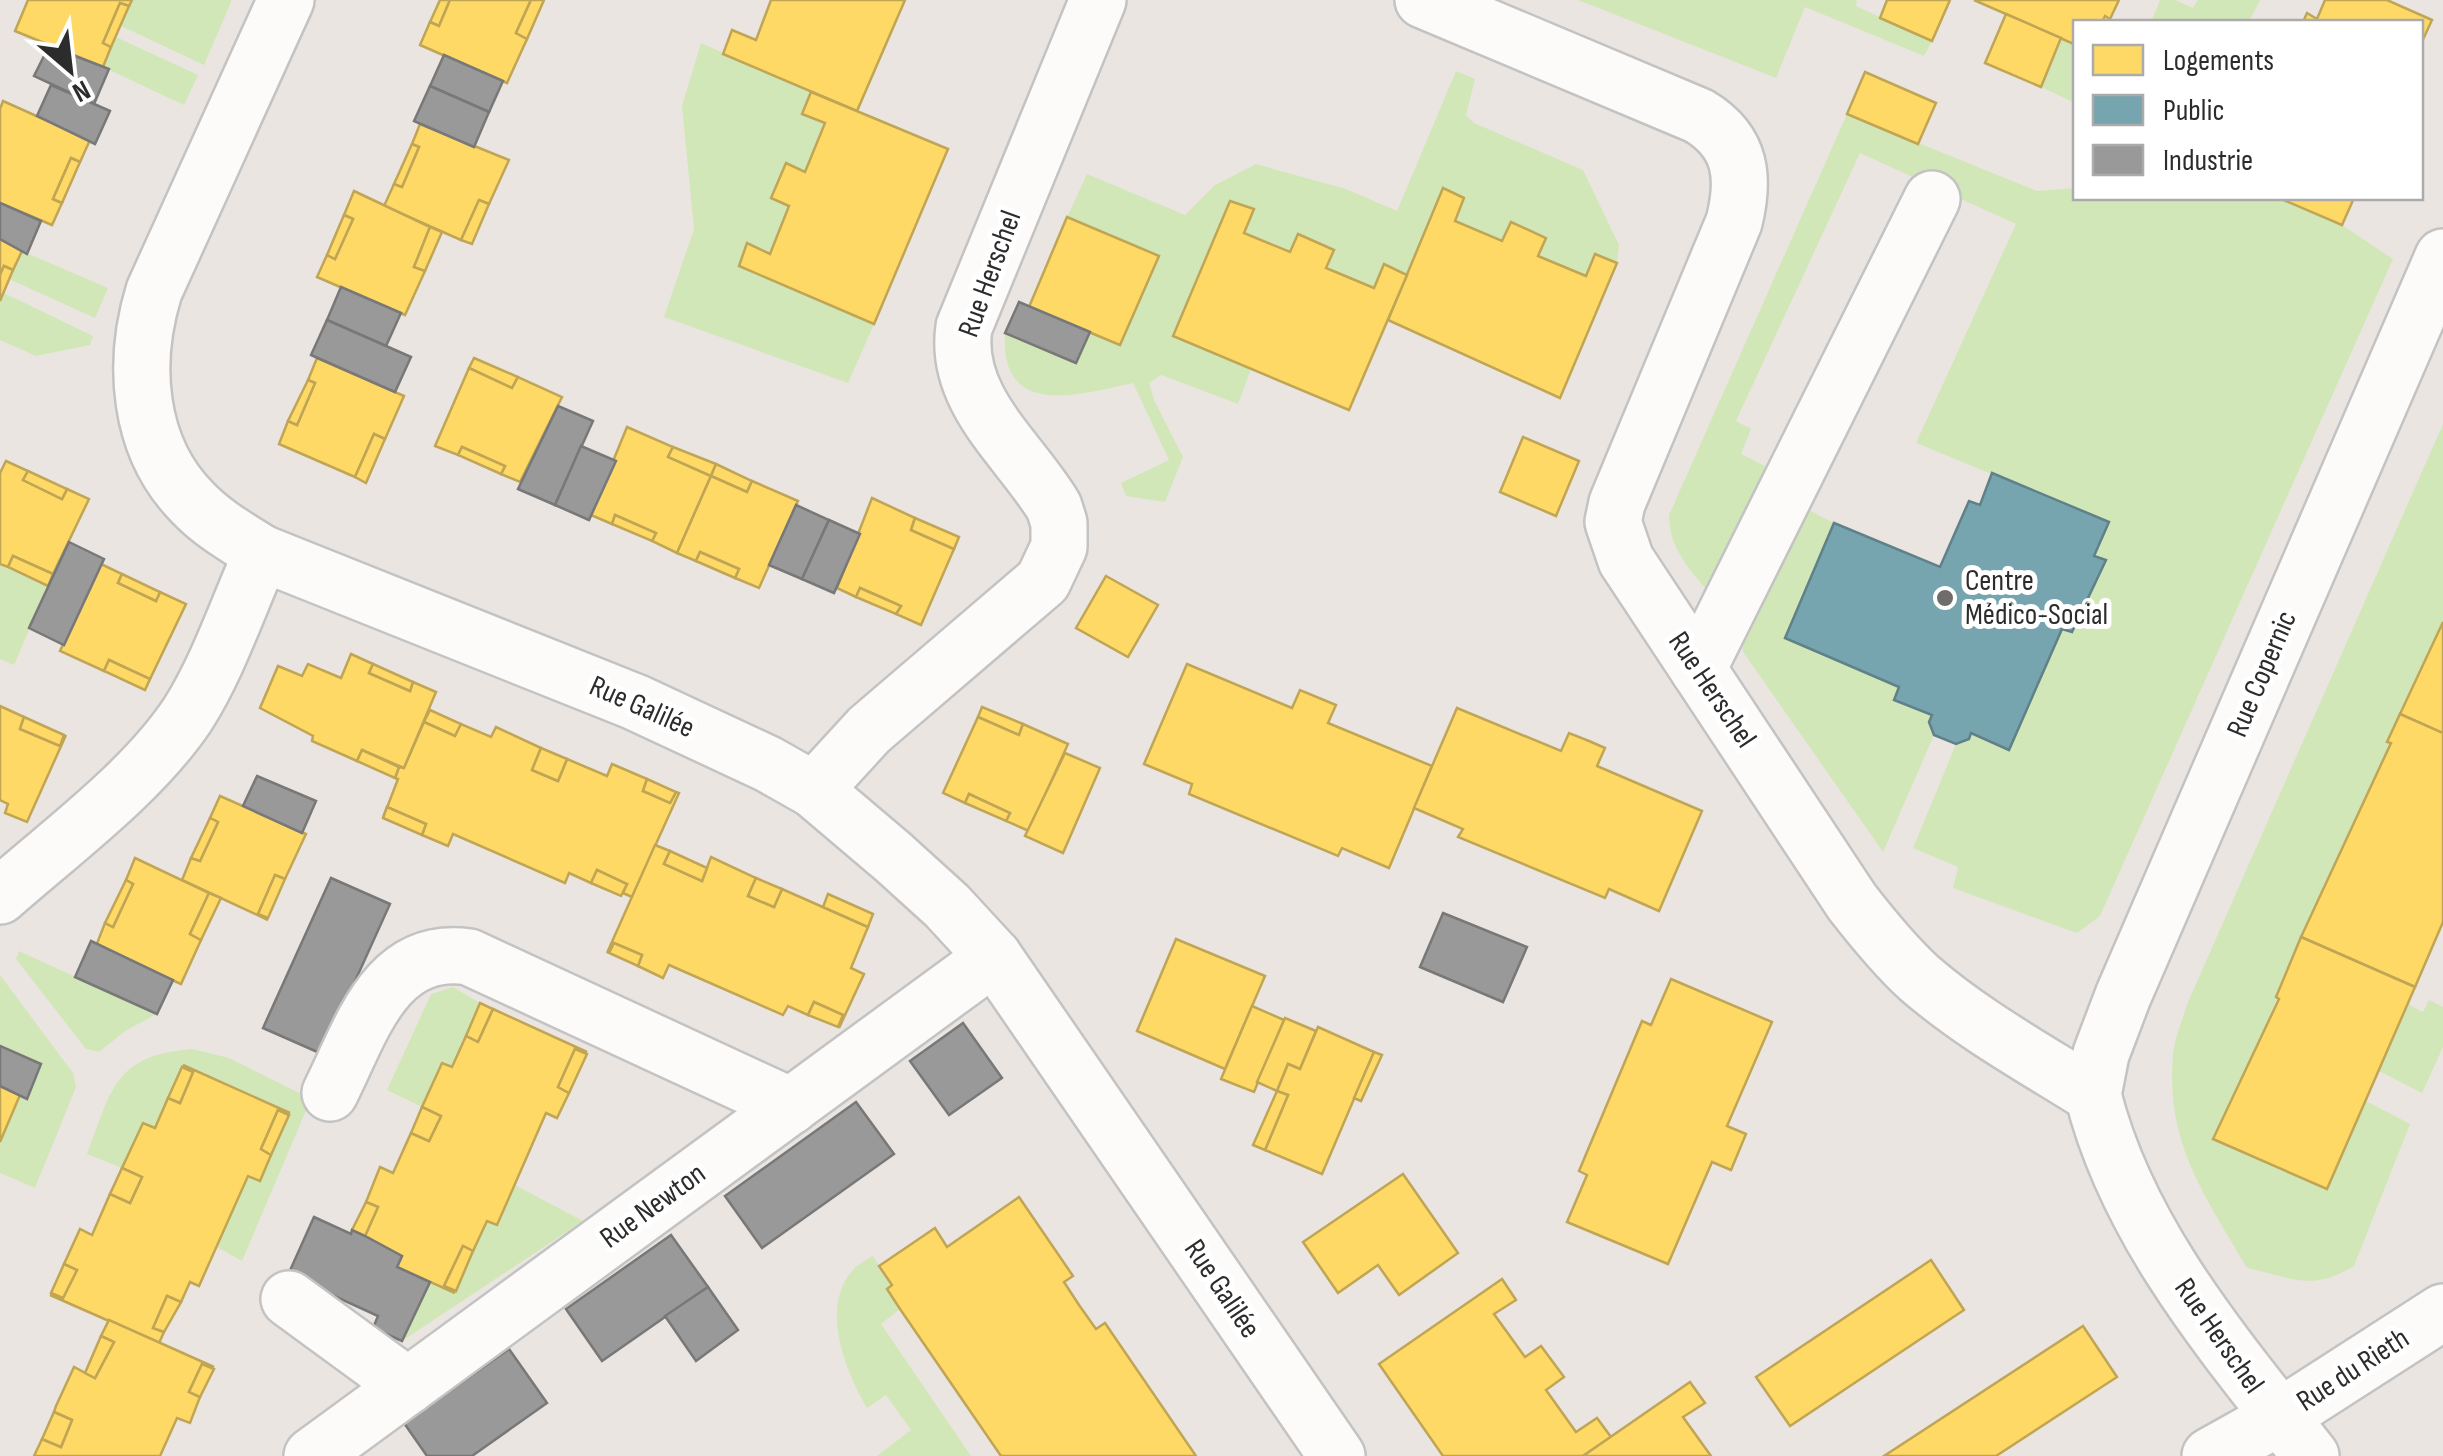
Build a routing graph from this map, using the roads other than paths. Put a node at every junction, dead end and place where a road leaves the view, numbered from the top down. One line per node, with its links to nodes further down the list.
1 (286, 0): 6 (street, Rue Galilée)
2 (1098, 0): 8 (street, Rue Herschel)
3 (1422, 0): 7 (street, Rue Herschel)
4 (1932, 199): 7 (street)
5 (2443, 257): 12 (street, Rue Copernic)
6 (262, 553): 8 (street, Rue Galilée); 9 (street)
7 (1698, 668): 12 (street, Rue Herschel)
8 (814, 790): 10 (street, Rue Galilée)
9 (0, 896)
10 (994, 957): 13 (street, Rue Newton); 19 (street, Rue Galilée)
11 (330, 1092): 13 (street)
12 (2093, 1095): 17 (street, Rue Herschel)
13 (791, 1106): 16 (street, Rue Newton)
14 (289, 1300): 16 (street)
15 (2443, 1312): 17 (street, Rue du Rieth)
16 (408, 1386): 18 (street, Rue Newton)
17 (2294, 1437): 20 (street, Rue du Rieth)
18 (312, 1456)
19 (1337, 1456)
20 (2210, 1456)

